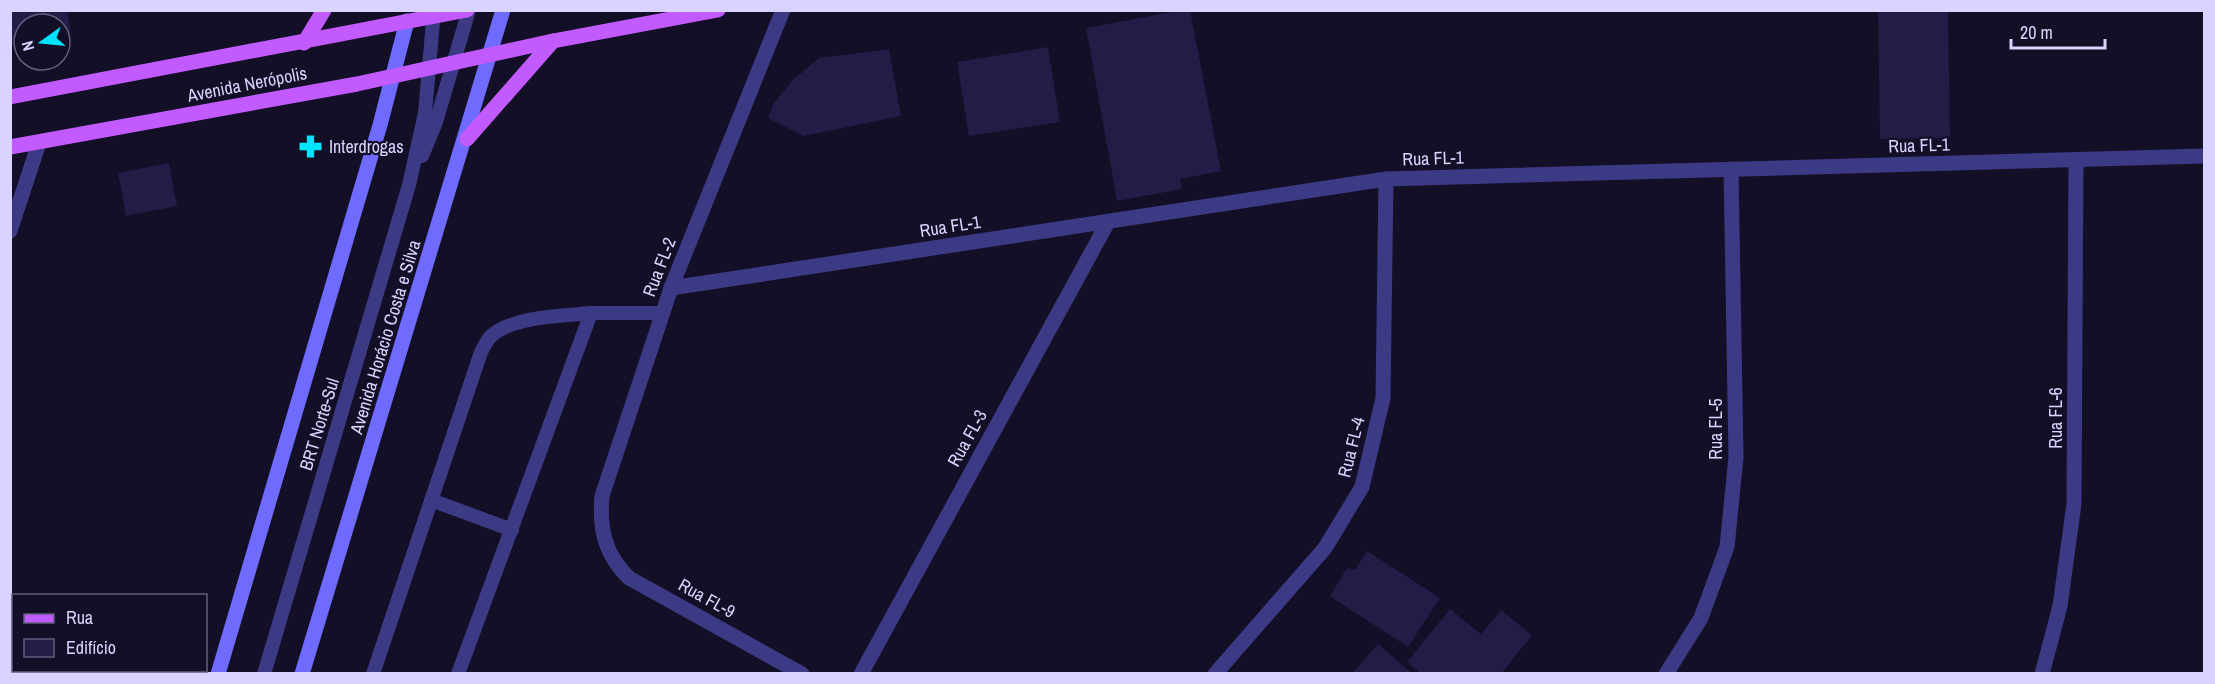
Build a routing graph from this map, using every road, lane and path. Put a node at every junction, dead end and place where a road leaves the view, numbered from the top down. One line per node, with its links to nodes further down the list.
1 (324, 10): 9 (main road)
2 (468, 10): 6 (main road, Avenida Nerópolis); 11 (lane)
3 (503, 10): 10 (main road, Avenida Horácio Costa e Silva)
4 (718, 10): 8 (main road, Avenida Nerópolis)
5 (783, 10): 25 (street, Rua FL-2)
6 (434, 13): 7 (main road, Avenida Nerópolis); 12 (lane)
7 (408, 16): 9 (main road, Avenida Nerópolis); 13 (main road)
8 (553, 41): 10 (main road, Avenida Nerópolis); 15 (main road)
9 (304, 43): 14 (main road, Avenida Nerópolis)
10 (490, 56): 11 (main road, Avenida Nerópolis); 15 (main road, Avenida Horácio Costa e Silva)
11 (453, 63): 12 (main road, Avenida Nerópolis); 22 (lane)
12 (429, 68): 13 (main road, Avenida Nerópolis); 22 (lane)
13 (394, 75): 16 (main road, Avenida Nerópolis); 31 (main road)
14 (10, 97)
15 (466, 139): 33 (main road, Avenida Horácio Costa e Silva)
16 (39, 143): 17 (main road, Avenida Nerópolis); 24 (street)
17 (10, 147)
18 (2205, 156): 19 (street, Rua FL-1)
19 (2076, 160): 20 (street, Rua FL-1); 40 (street, Rua FL-6)
20 (1731, 169): 21 (street, Rua FL-1); 39 (street, Rua FL-5)
21 (1386, 178): 23 (street, Rua FL-1); 38 (street, Rua FL-4)
22 (409, 185): 32 (lane, BRT Norte-Sul)
23 (1108, 222): 25 (street, Rua FL-1); 37 (street, Rua FL-3)
24 (10, 231)
25 (671, 288): 27 (street, Rua FL-2)
26 (591, 313): 27 (lane); 28 (lane); 29 (lane)
27 (662, 313): 30 (street, Rua FL-2)
28 (431, 500): 29 (lane); 34 (lane)
29 (512, 530): 35 (lane)
30 (605, 544): 36 (street, Rua FL-9)
31 (218, 674)
32 (264, 674)
33 (302, 674)
34 (373, 674)
35 (458, 674)
36 (802, 674)
37 (861, 674)
38 (1215, 674)
39 (1666, 674)
40 (2042, 674)

